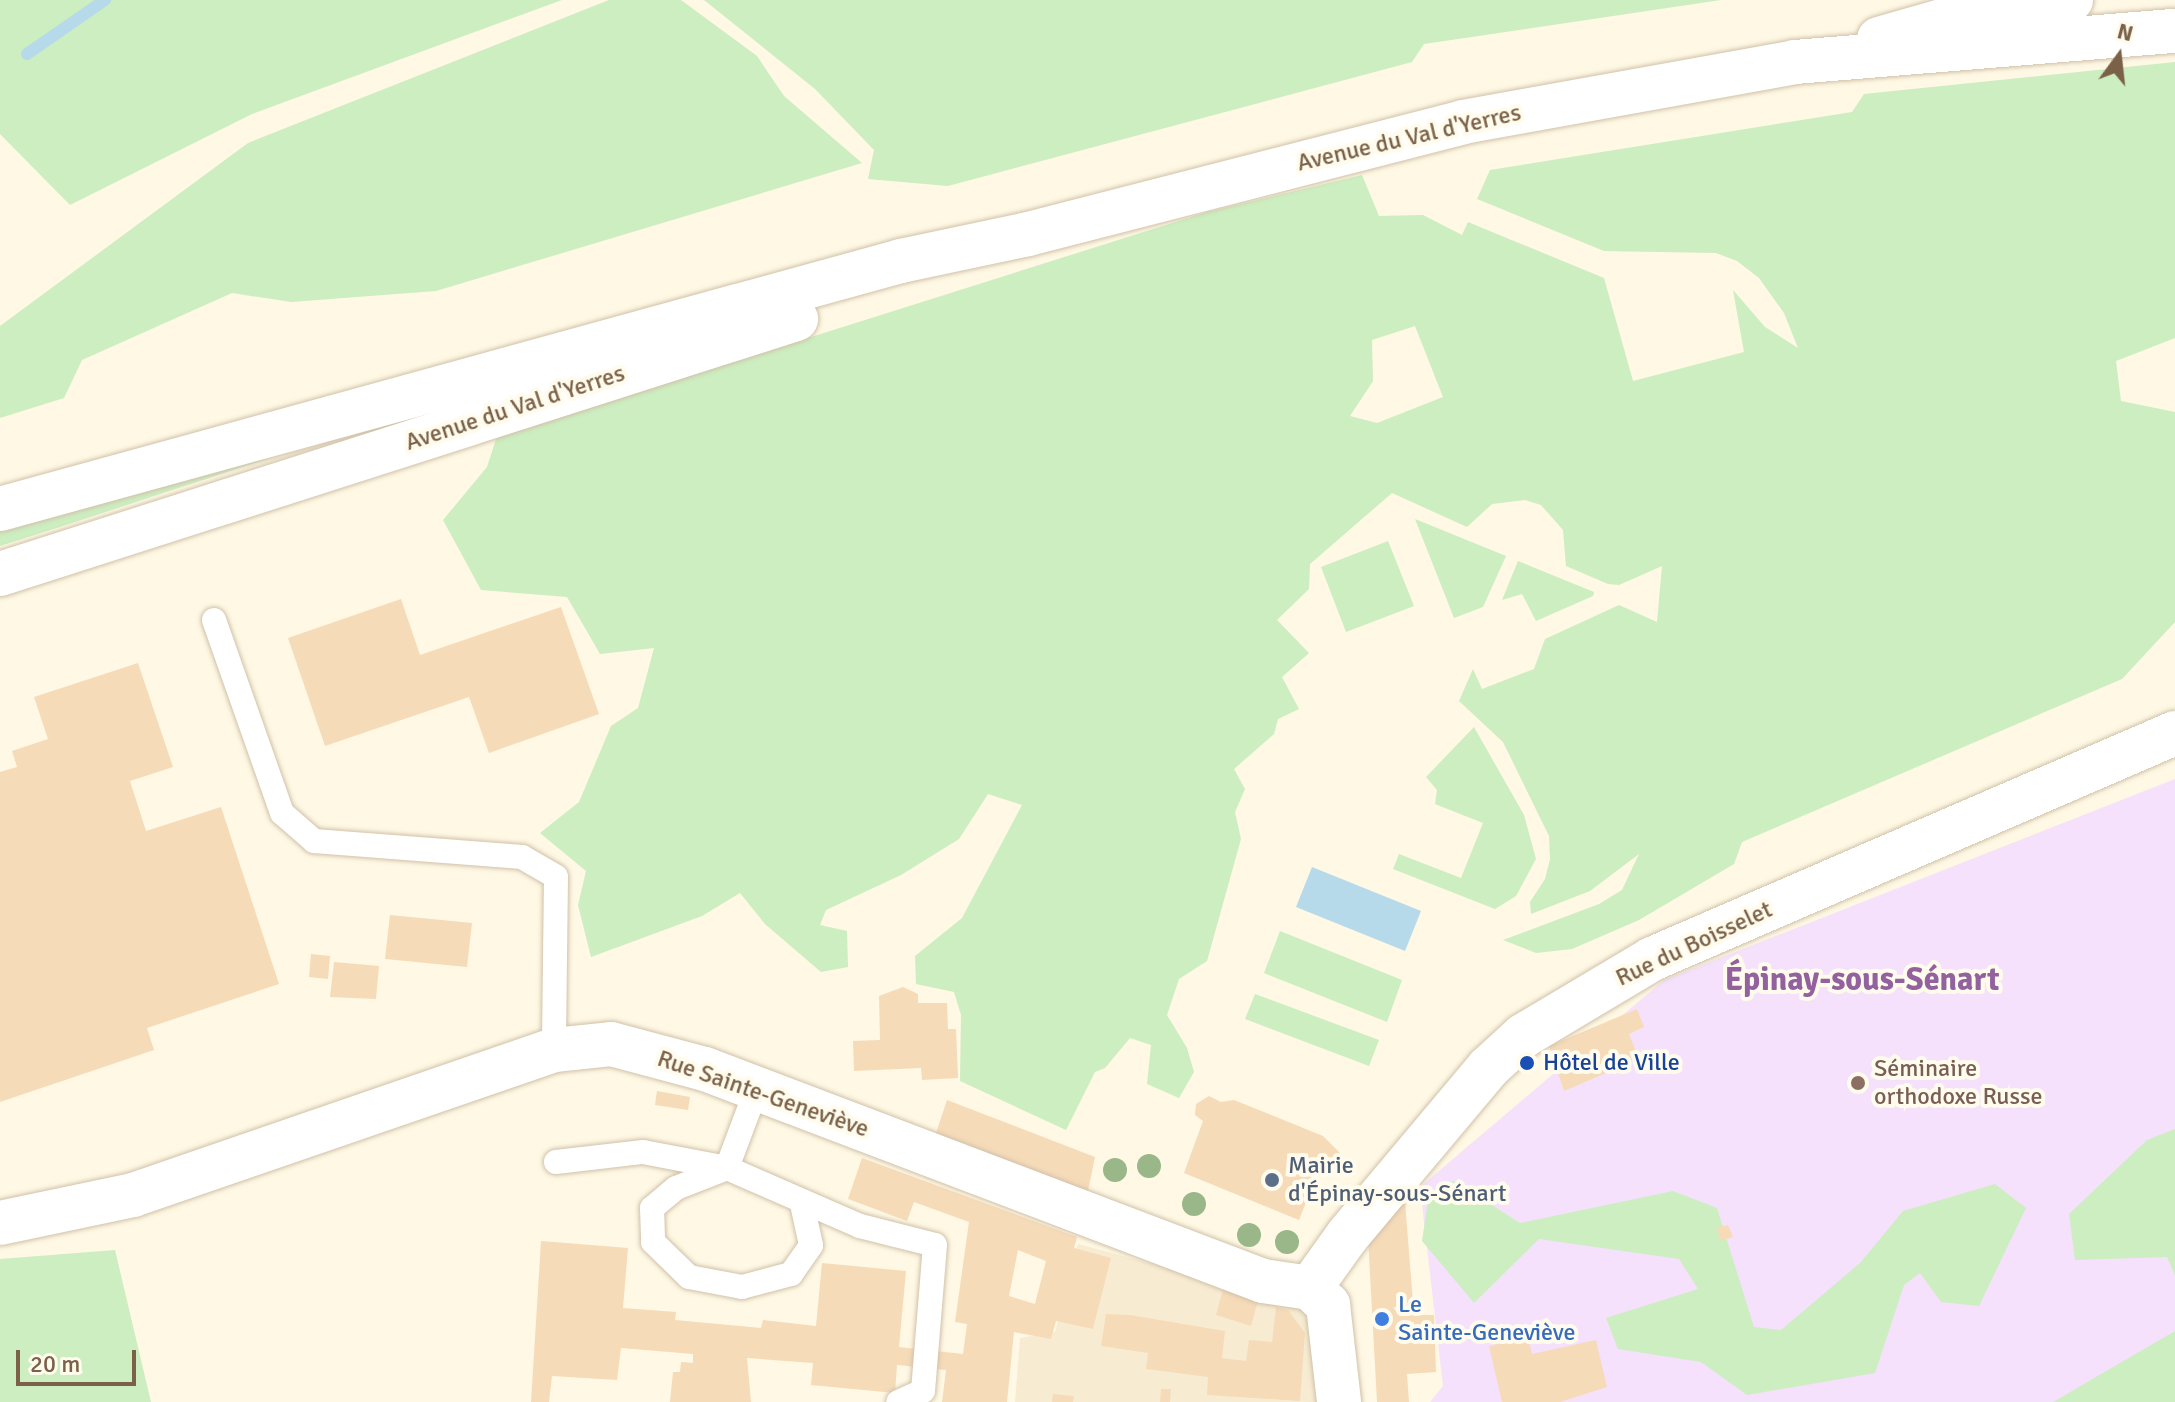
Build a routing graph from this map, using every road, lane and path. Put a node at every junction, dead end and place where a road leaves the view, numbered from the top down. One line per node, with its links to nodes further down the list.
1 (2071, 0): 3 (main road, Avenue du Val d'Yerres)
2 (2175, 31): 3 (main road, Avenue du Val d'Yerres)
3 (1795, 62): 4 (main road, Avenue du Val d'Yerres)
4 (1028, 234): 5 (main road, Avenue du Val d'Yerres); 6 (main road, Avenue du Val d'Yerres)
5 (0, 509)
6 (0, 574)
7 (214, 620): 9 (lane)
8 (2175, 733): 15 (main road, Rue du Boisselet)
9 (554, 1050): 10 (main road, Rue Sainte-Geneviève); 14 (main road, Rue Sainte-Geneviève)
10 (757, 1088): 12 (lane); 15 (main road, Rue Sainte-Geneviève)
11 (556, 1162): 12 (lane)
12 (727, 1168): 13 (lane); 13 (lane)
13 (802, 1204): 16 (lane)
14 (0, 1223)
15 (1310, 1288): 17 (main road)
16 (898, 1402)
17 (1339, 1402)

